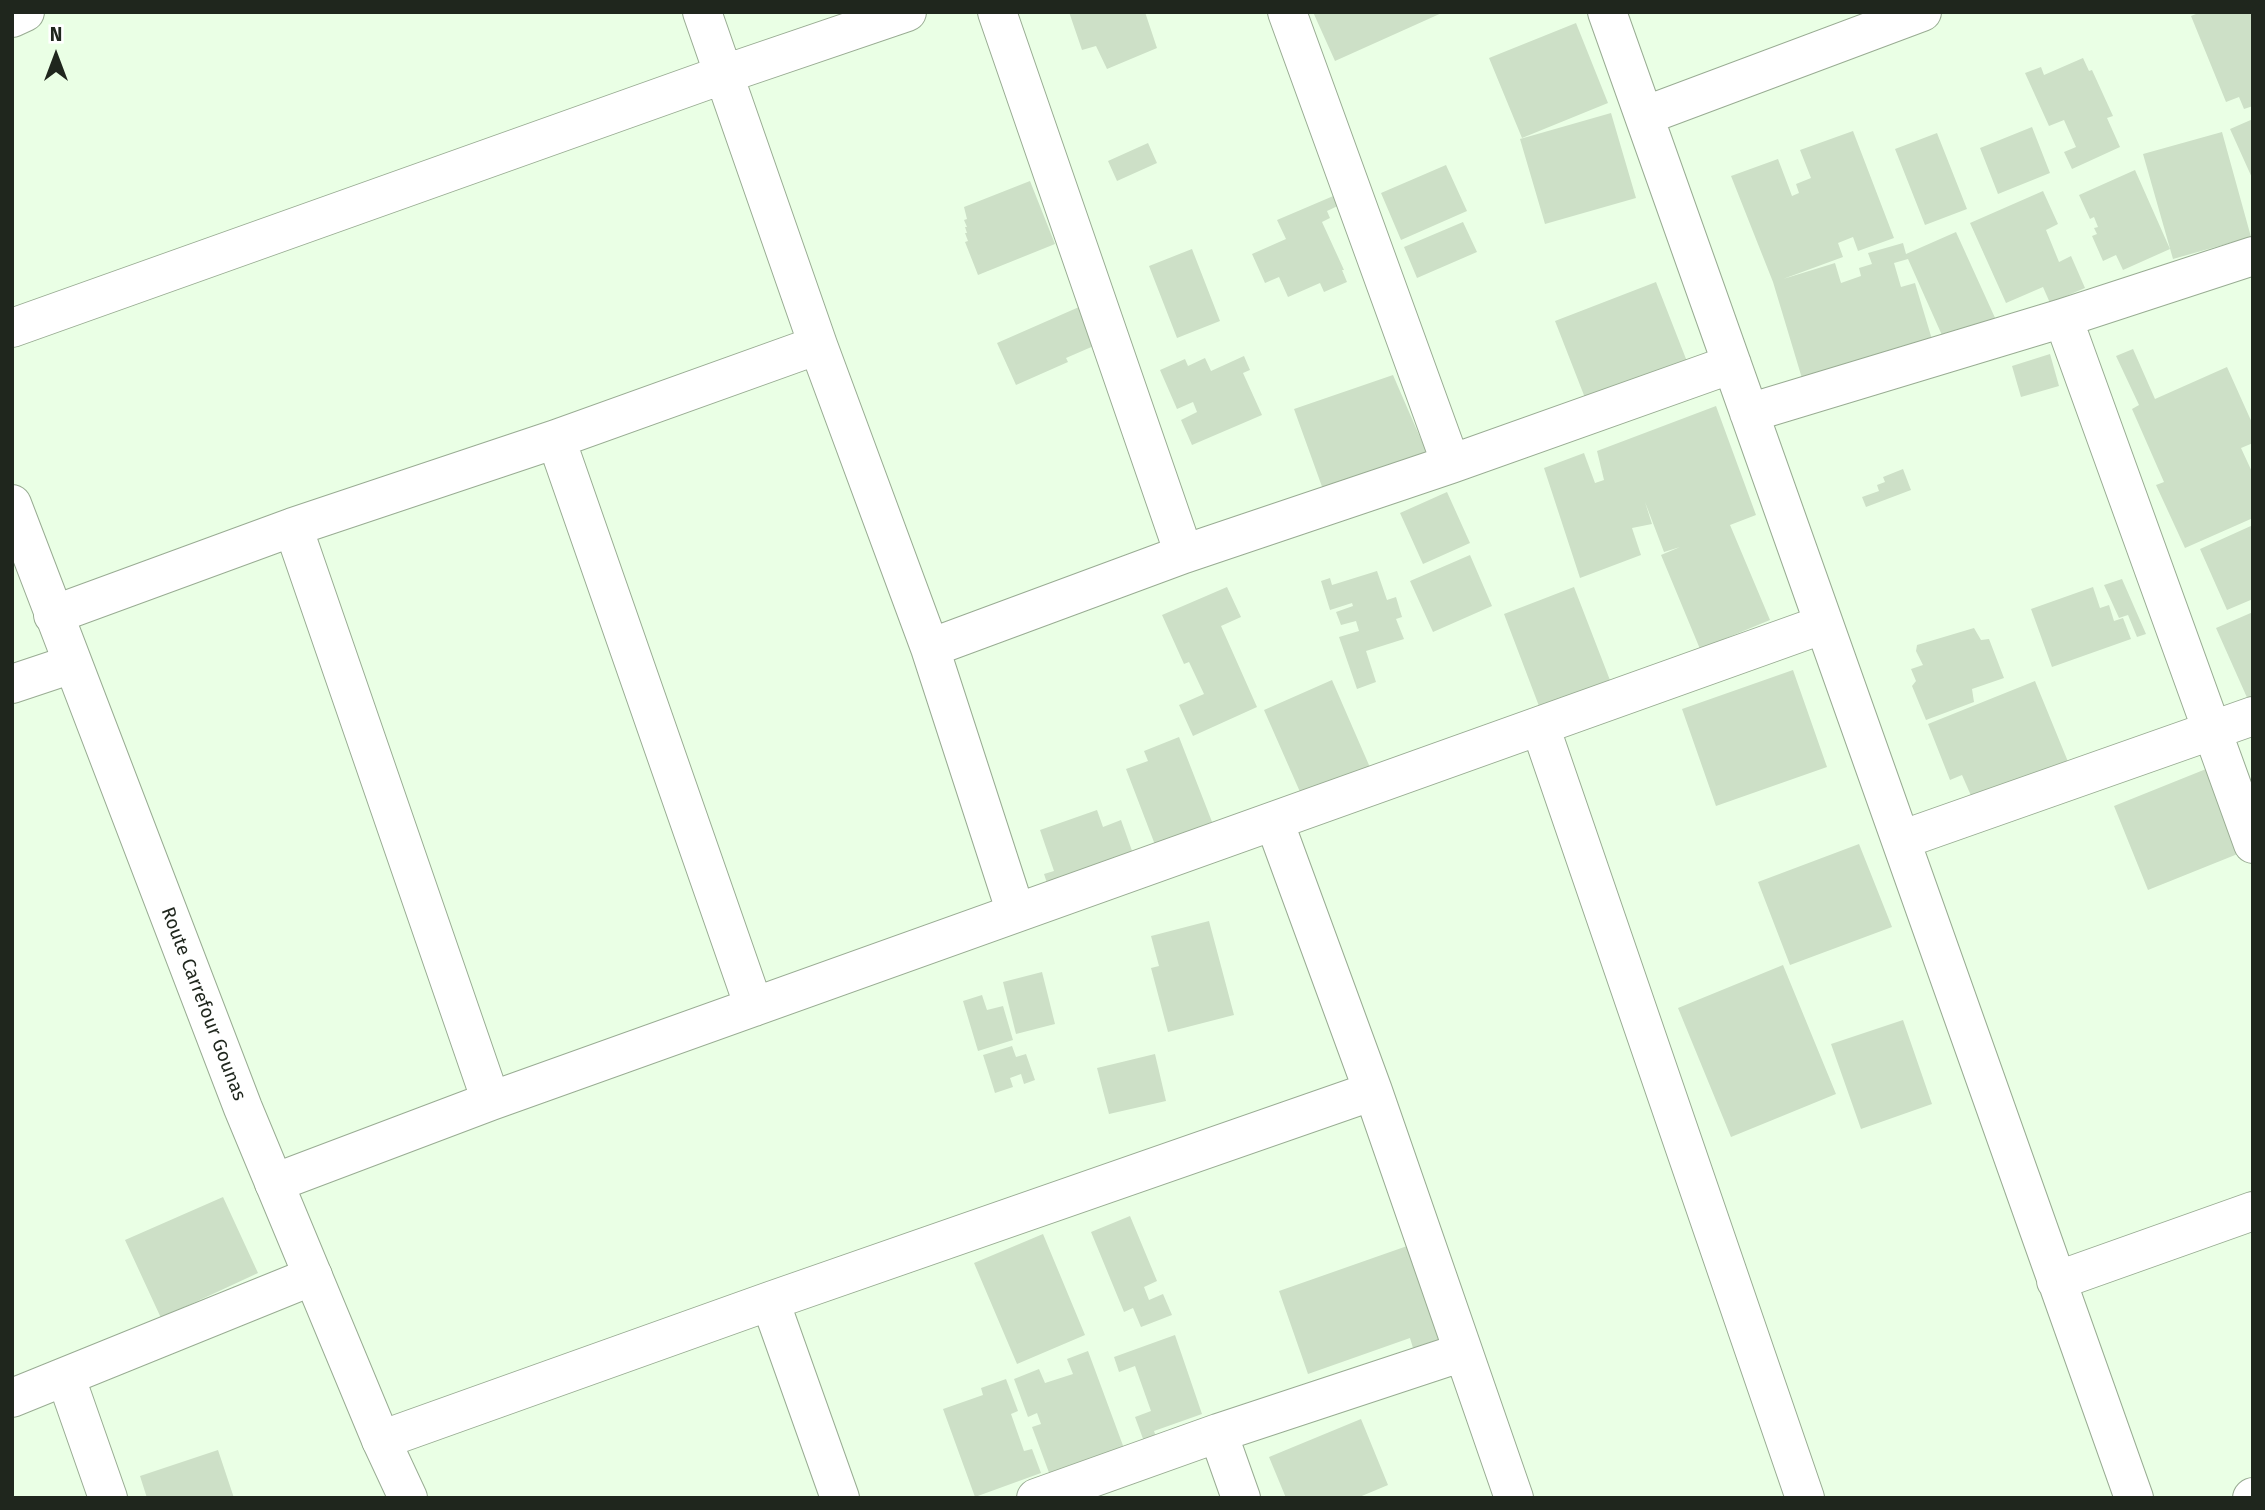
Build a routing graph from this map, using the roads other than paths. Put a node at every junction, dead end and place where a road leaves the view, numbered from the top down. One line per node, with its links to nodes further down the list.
1 (25, 12): 8 (street)
2 (702, 12): 9 (street)
3 (907, 12): 9 (street)
4 (997, 12): 21 (street)
5 (1287, 12): 18 (street)
6 (1607, 12): 10 (street)
7 (1922, 12): 10 (street)
8 (12, 18)
9 (722, 75): 13 (street); 14 (street)
10 (1644, 116): 15 (street)
11 (2253, 256): 12 (street)
12 (2063, 318): 16 (street); 29 (street)
13 (12, 328)
14 (818, 345): 17 (street); 24 (street)
15 (1732, 364): 16 (street); 18 (street)
16 (1749, 414): 23 (street)
17 (556, 439): 20 (street); 34 (street)
18 (1451, 464): 21 (street)
19 (12, 504): 22 (street, Route Carrefour Gounas)
20 (293, 527): 22 (street); 36 (street)
21 (1184, 554): 24 (street)
22 (53, 615): 25 (street, Route Carrefour Gounas)
23 (1824, 624): 28 (street); 31 (street)
24 (930, 648): 33 (street)
25 (72, 664): 26 (street); 37 (street, Route Carrefour Gounas)
26 (12, 684)
27 (2253, 716): 29 (street)
28 (1540, 726): 30 (street); 53 (street)
29 (2212, 731): 31 (street); 32 (street)
30 (1273, 821): 33 (street); 35 (street)
31 (1901, 840): 40 (street)
32 (2253, 844)
33 (1016, 913): 34 (street)
34 (754, 1007): 36 (street)
35 (1373, 1091): 41 (street); 42 (street)
36 (491, 1101): 37 (street)
37 (274, 1183): 39 (street, Route Carrefour Gounas)
38 (2253, 1210): 40 (street)
39 (313, 1276): 43 (street); 46 (street, Route Carrefour Gounas)
40 (2056, 1281): 54 (street)
41 (770, 1301): 46 (street); 49 (street)
42 (1463, 1352): 45 (street); 52 (street)
43 (66, 1378): 44 (street); 47 (street)
44 (12, 1398)
45 (1218, 1433): 50 (street); 51 (street)
46 (381, 1440): 48 (street, Route Carrefour Gounas)
47 (108, 1498)
48 (408, 1498)
49 (839, 1498)
50 (1037, 1498)
51 (1241, 1498)
52 (1514, 1498)
53 (1805, 1498)
54 (2134, 1498)

